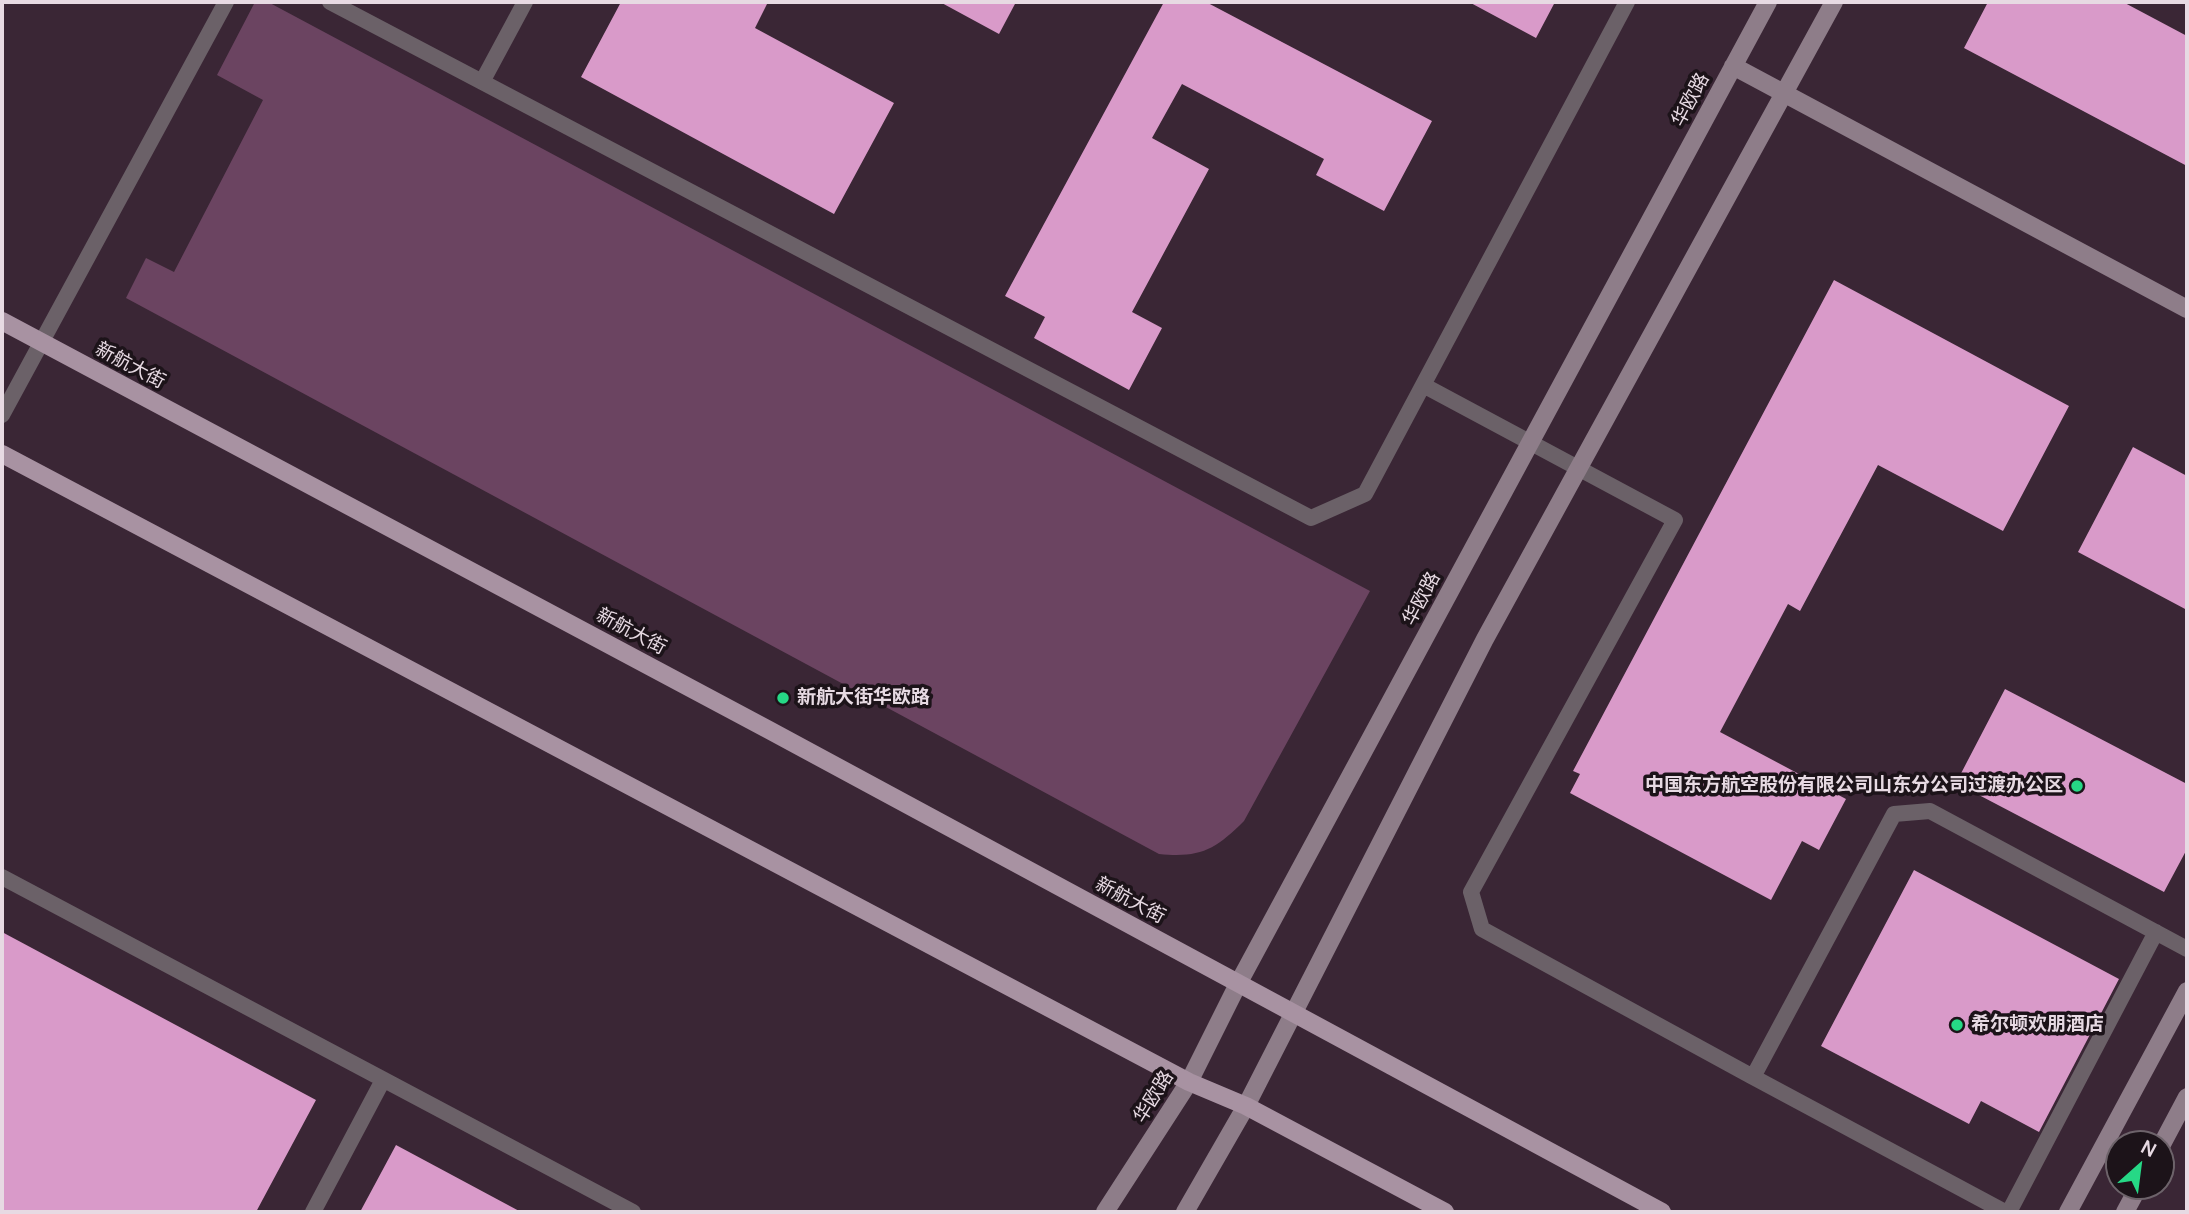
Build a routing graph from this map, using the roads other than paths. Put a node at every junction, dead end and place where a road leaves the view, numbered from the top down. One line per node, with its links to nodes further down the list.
1 (226, 2): 12 (lane)
2 (330, 2): 8 (lane)
3 (525, 2): 8 (lane)
4 (1627, 2): 13 (lane)
5 (1768, 2): 7 (main road, 华欧路)
6 (1834, 2): 9 (main road)
7 (1733, 66): 9 (main road); 15 (main road, 华欧路)
8 (482, 82): 13 (lane)
9 (1784, 94): 10 (main road); 17 (main road)
10 (2187, 309)
11 (2, 321): 12 (main road, 新航大街)
12 (41, 342): 14 (lane); 21 (main road, 新航大街)
13 (1423, 386): 15 (lane)
14 (2, 415)
15 (1530, 443): 17 (lane); 21 (main road, 华欧路)
16 (2, 454): 26 (main road)
17 (1578, 469): 23 (main road); 24 (lane)
18 (2, 877): 25 (lane)
19 (2157, 932): 20 (lane); 24 (lane); 36 (lane)
20 (2187, 949)
21 (1238, 984): 23 (main road, 新航大街); 26 (main road, 华欧路)
22 (2187, 991): 37 (main road)
23 (1294, 1012): 28 (main road); 35 (main road)
24 (1753, 1077): 36 (lane)
25 (383, 1080): 30 (lane); 31 (lane)
26 (1189, 1082): 28 (main road); 32 (main road, 华欧路)
27 (2187, 1097): 29 (main road)
28 (1246, 1106): 33 (main road); 34 (main road)
29 (2169, 1130)
30 (313, 1212)
31 (633, 1212)
32 (1105, 1212)
33 (1185, 1212)
34 (1444, 1212)
35 (1662, 1212)
36 (2007, 1212)
37 (2068, 1212)

